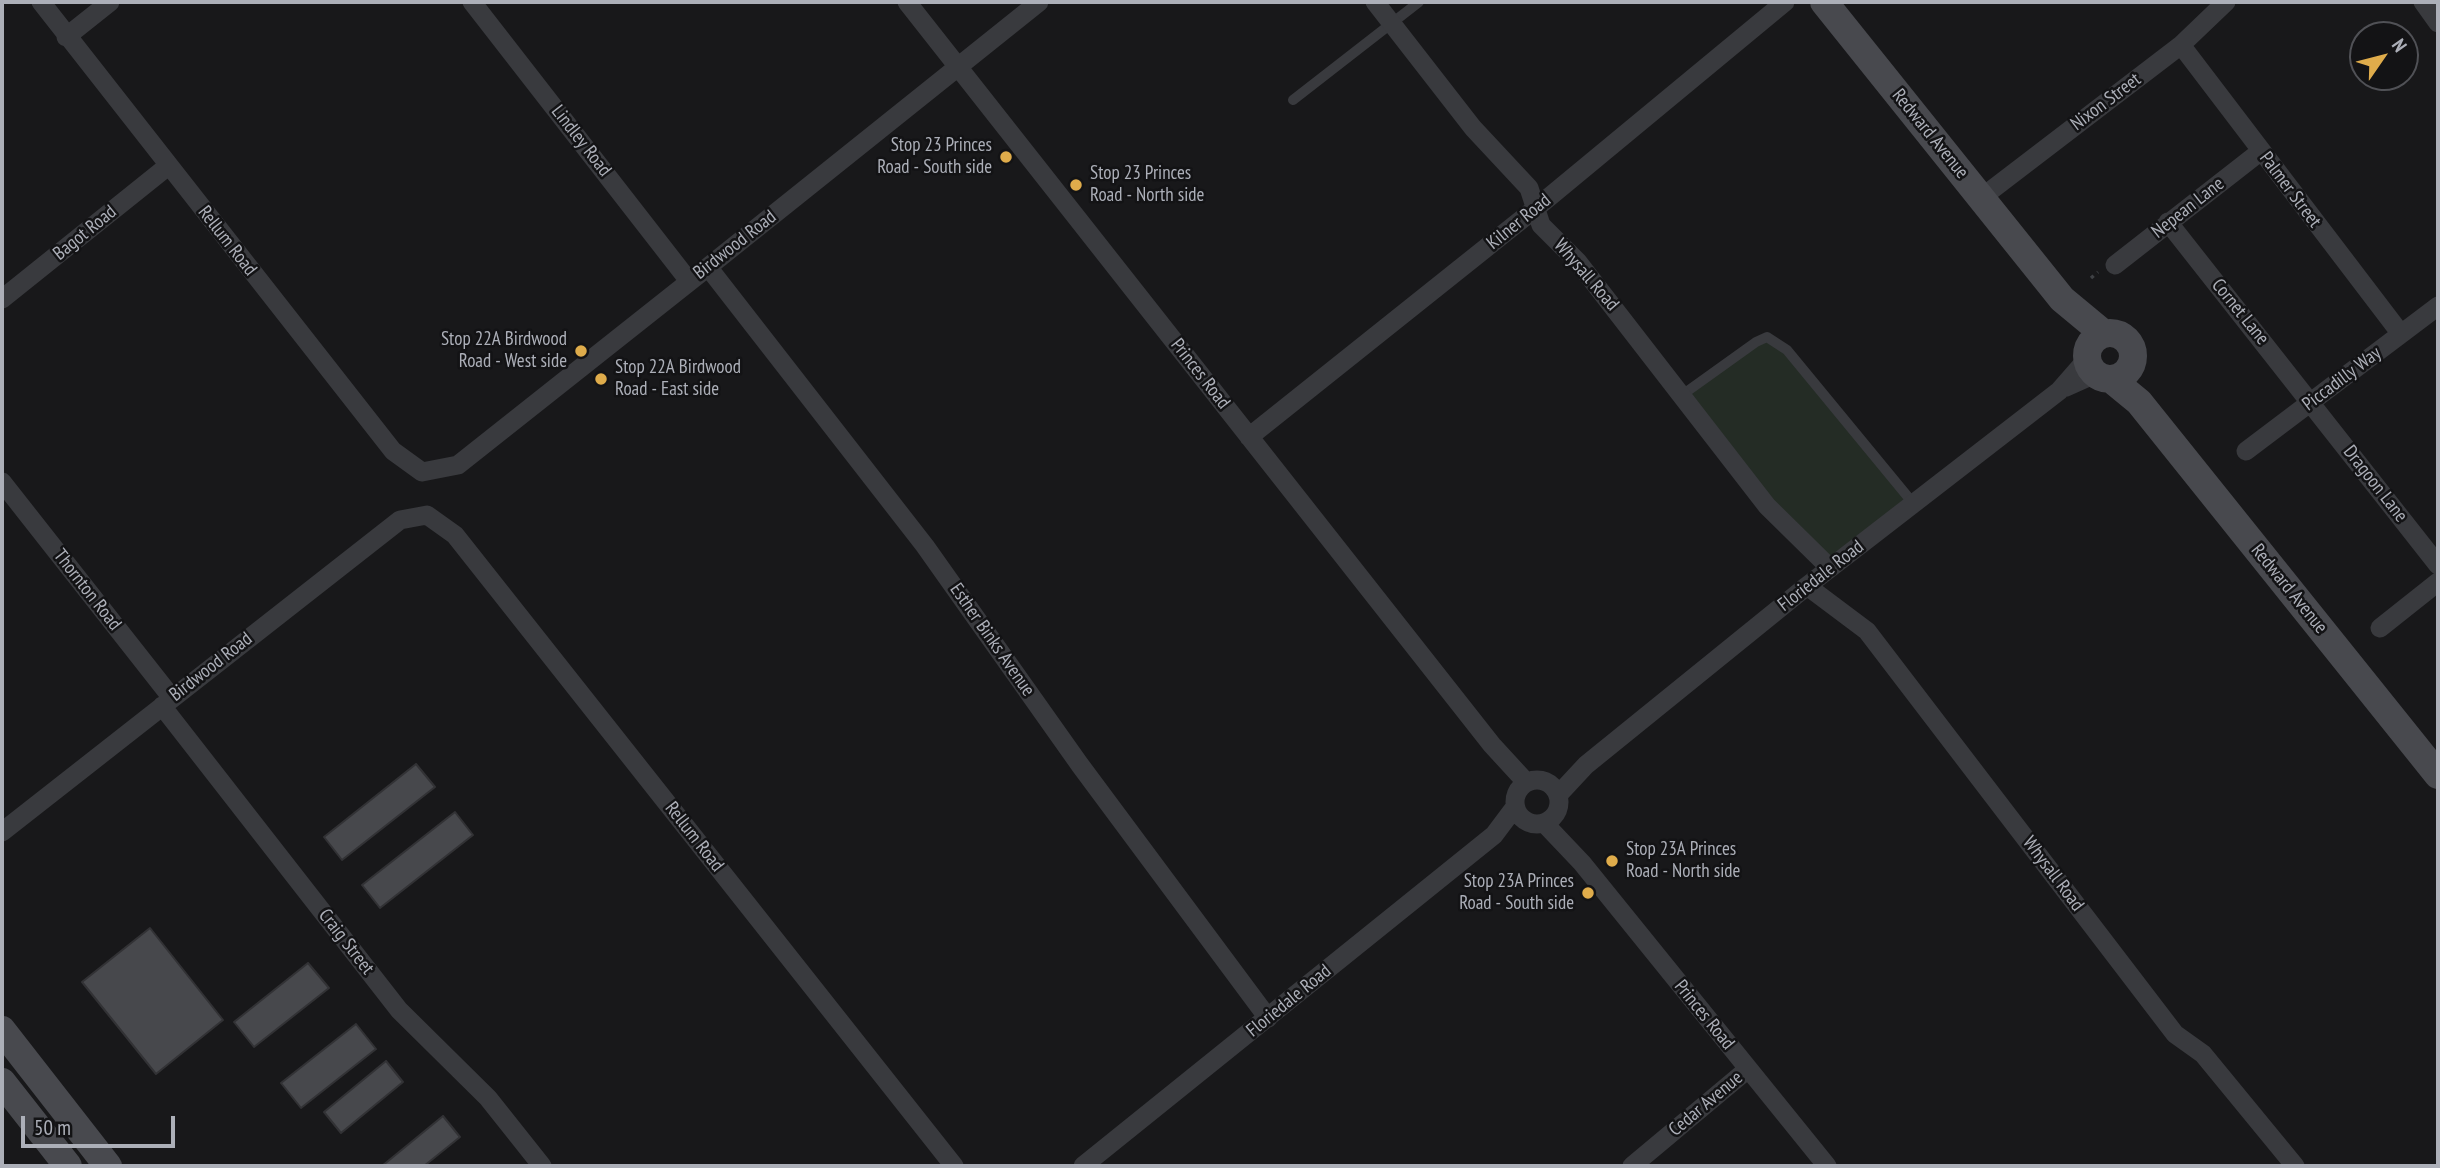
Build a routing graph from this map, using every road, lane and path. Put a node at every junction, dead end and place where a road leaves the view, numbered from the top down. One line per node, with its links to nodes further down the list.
1 (41, 2): 14 (street, Rellum Road)
2 (110, 2): 14 (street)
3 (472, 2): 25 (street, Lindley Road)
4 (907, 2): 16 (street, Princes Road)
5 (1039, 2): 16 (street, Birdwood Road)
6 (1375, 2): 12 (street, Whysall Road)
7 (1419, 2): 12 (lane)
8 (1785, 2): 21 (street, Kilner Road)
9 (1824, 2): 20 (street, Redward Avenue)
10 (2226, 2): 15 (street, Nixon Street)
11 (2423, 2): 13 (street)
12 (1391, 23): 17 (lane); 21 (street, Whysall Road)
13 (2438, 23)
14 (66, 37): 19 (street, Rellum Road)
15 (2181, 46): 18 (street, Palmer Street); 20 (street, Nixon Street)
16 (958, 66): 24 (street, Birdwood Road); 32 (street, Princes Road)
17 (1293, 100)
18 (2261, 151): 22 (street, Nepean Lane); 28 (street, Palmer Street)
19 (168, 166): 26 (street, Bagot Road); 34 (street, Rellum Road)
20 (1981, 198): 29 (street, Redward Avenue)
21 (1536, 208): 30 (street, Whysall Road); 32 (street, Kilner Road)
22 (2168, 222): 23 (street, Nepean Lane); 31 (street, Cornet Lane)
23 (2115, 265)
24 (708, 267): 25 (street, Birdwood Road); 50 (street, Esther Binks Avenue)
25 (690, 281): 34 (street, Birdwood Road)
26 (2, 299)
27 (2438, 306): 28 (street, Piccadilly Way)
28 (2401, 334): 31 (street, Piccadilly Way)
29 (2102, 360): 36 (street, Floriedale Road); 44 (street, Redward Avenue)
30 (1682, 395): 36 (lane); 39 (street, Whysall Road)
31 (2312, 402): 33 (street, Piccadilly Way); 38 (street, Dragoon Lane)
32 (1249, 437): 45 (street, Princes Road)
33 (2246, 451)
34 (422, 472)
35 (2, 482): 43 (street, Thornton Road)
36 (1913, 503): 39 (street, Floriedale Road)
37 (426, 516): 43 (street, Birdwood Road); 57 (street, Rellum Road)
38 (2438, 565)
39 (1830, 568): 41 (street, Floriedale Road)
40 (2438, 582): 42 (street)
41 (1807, 586): 45 (street, Floriedale Road); 61 (street, Whysall Road)
42 (2380, 628)
43 (167, 702): 47 (street, Birdwood Road); 56 (street, Craig Street)
44 (2438, 775)
45 (1537, 794): 46 (street, Princes Road); 46 (street); 48 (street, Floriedale Road); 49 (street, Princes Road)
46 (1537, 823): 48 (street, Floriedale Road); 49 (street, Princes Road)
47 (2, 832)
48 (1494, 835): 50 (street, Floriedale Road)
49 (1582, 863): 52 (street, Princes Road)
50 (1268, 1018): 58 (street, Floriedale Road)
51 (2, 1030): 55 (street)
52 (1748, 1069): 59 (street, Cedar Avenue); 60 (street, Princes Road)
53 (2, 1082): 54 (street)
54 (68, 1166)
55 (108, 1166)
56 (542, 1166)
57 (954, 1166)
58 (1083, 1166)
59 (1632, 1166)
60 (1827, 1166)
61 (2295, 1166)

